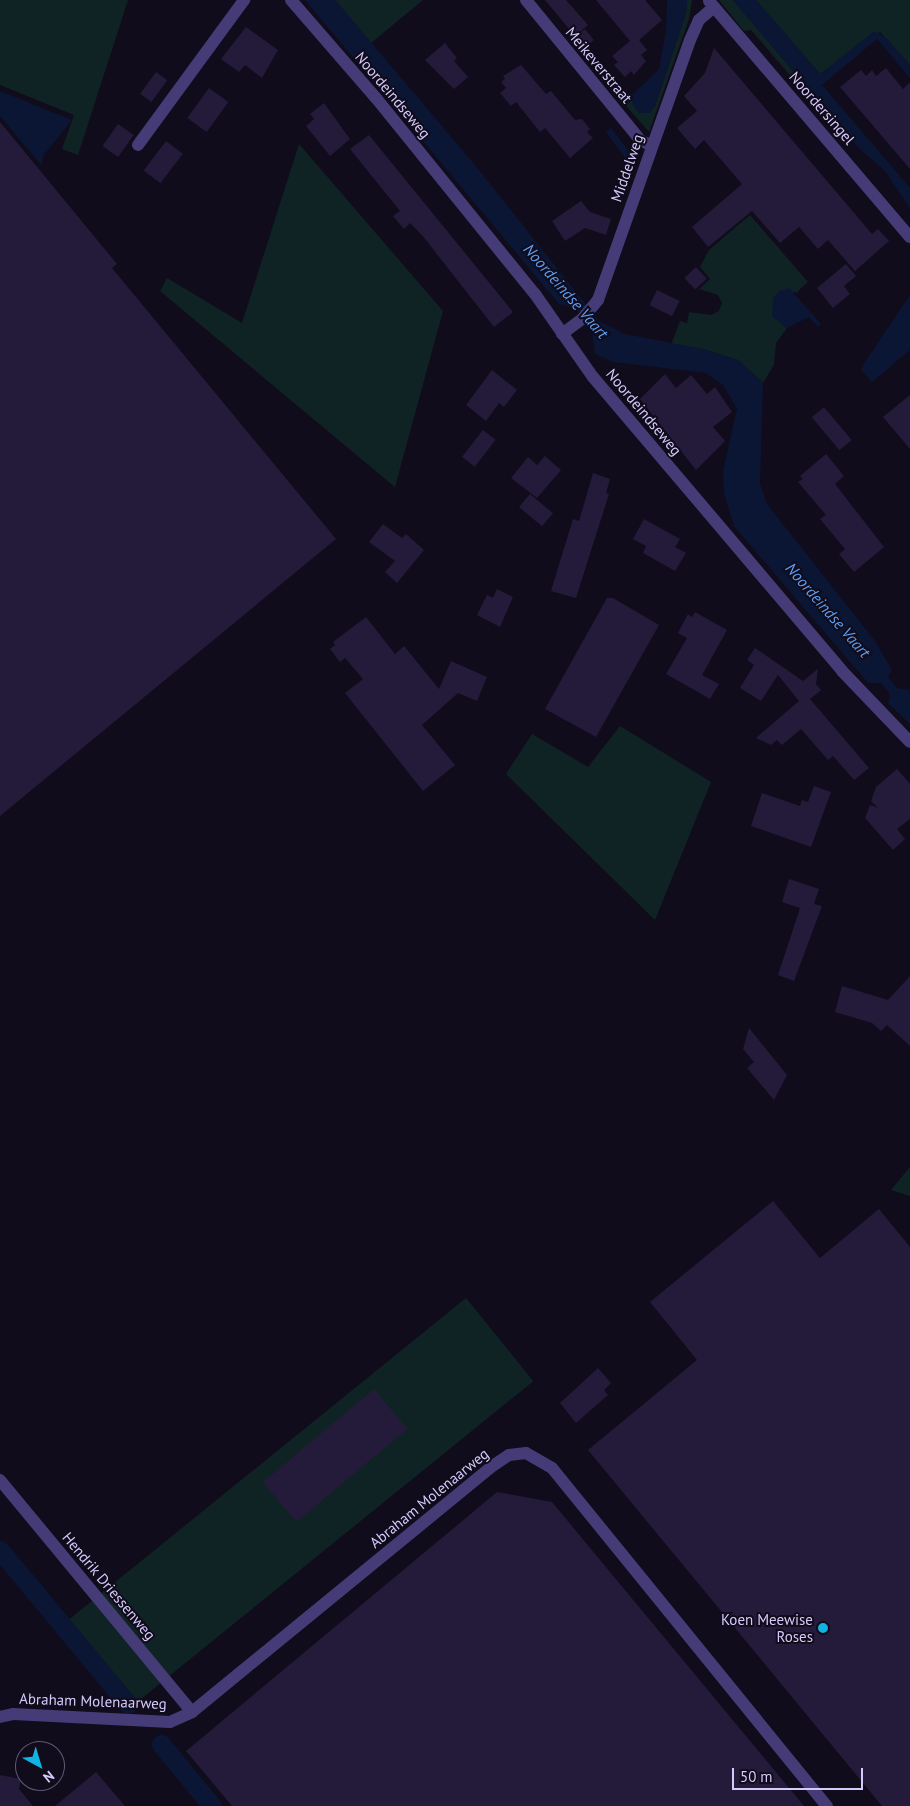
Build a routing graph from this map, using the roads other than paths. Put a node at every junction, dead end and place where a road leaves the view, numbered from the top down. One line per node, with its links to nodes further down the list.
1 (244, 0): 5 (street)
2 (291, 0): 8 (street, Noordeindseweg)
3 (526, 0): 6 (street, Meikeverstraat)
4 (711, 3): 6 (street, Middelweg); 7 (street, Noordersingel)
5 (138, 145)
6 (651, 146): 8 (street, Middelweg)
7 (910, 237)
8 (562, 334): 9 (street, Noordeindseweg)
9 (910, 742)
10 (0, 1480): 11 (street, Hendrik Driessenweg)
11 (192, 1712): 12 (street, Abraham Molenaarweg); 13 (street, Abraham Molenaarweg)
12 (0, 1717)
13 (827, 1806)

